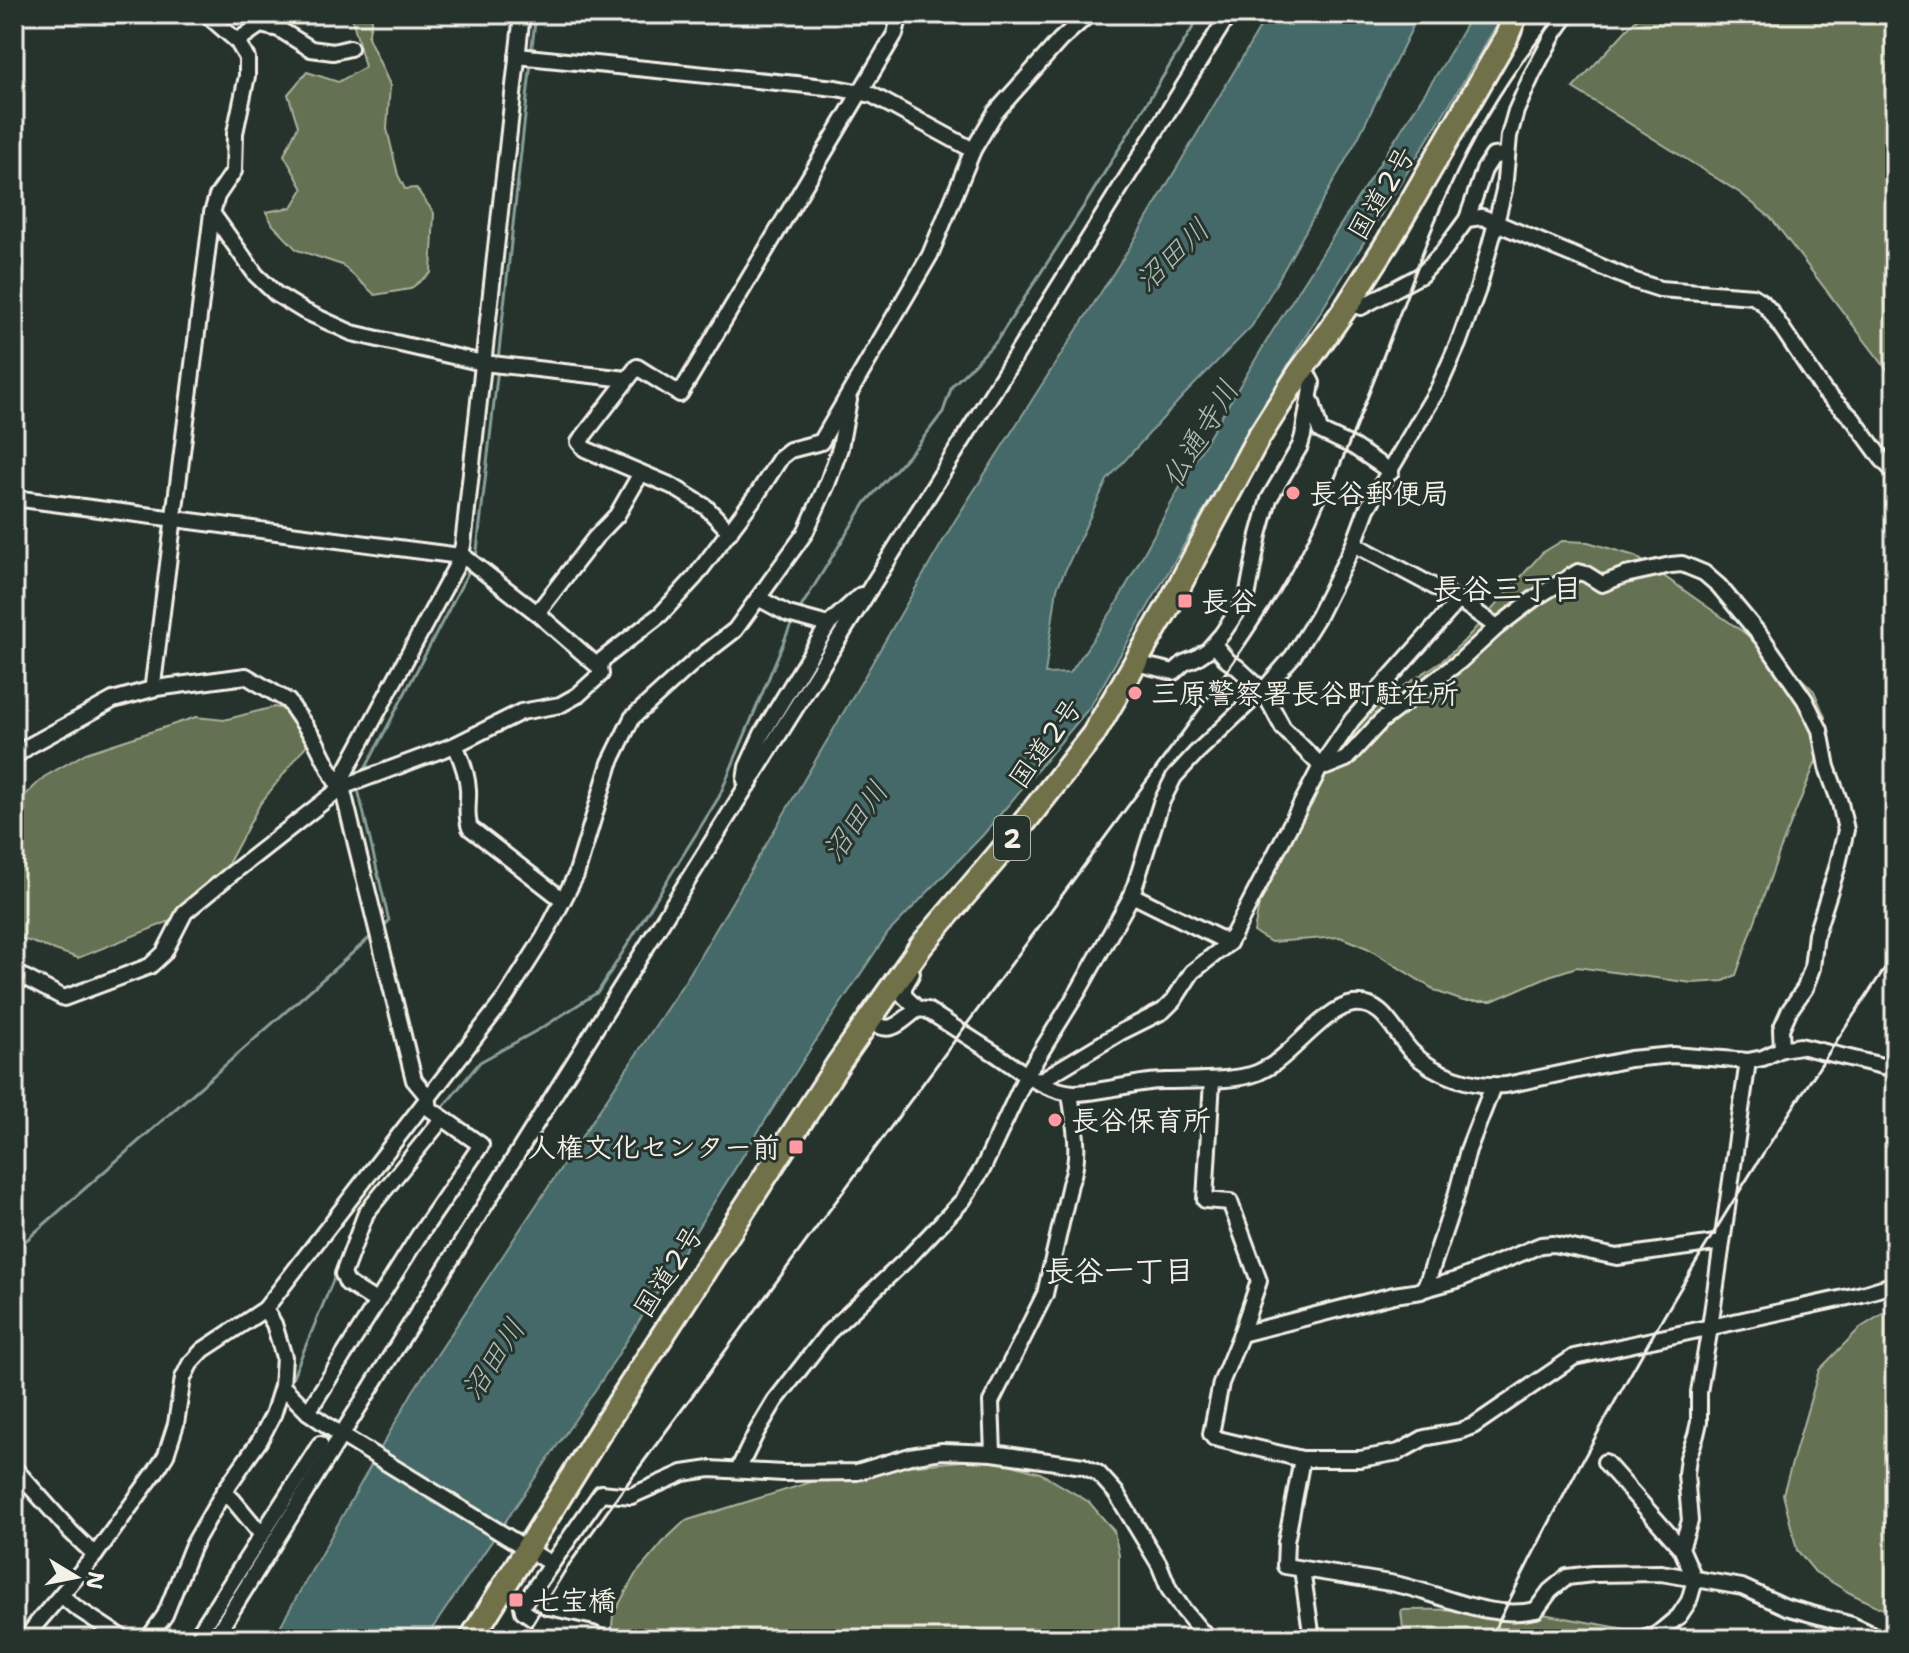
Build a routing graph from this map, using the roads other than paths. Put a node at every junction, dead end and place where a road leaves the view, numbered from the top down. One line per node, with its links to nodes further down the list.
1 (206, 14): 9 (street)
2 (522, 14): 11 (street)
3 (900, 14): 12 (street)
4 (1089, 14): 13 (street)
5 (1229, 14): 32 (street)
6 (1516, 14): 18 (highway, 国道2号 / 2)
7 (1568, 14): 14 (street)
8 (268, 20): 9 (street); 10 (street)
9 (237, 41): 15 (street)
10 (350, 48)
11 (517, 56): 12 (street); 19 (street)
12 (860, 92): 13 (street); 21 (street)
13 (973, 150): 23 (street)
14 (1506, 155): 16 (street); 17 (street)
15 (212, 213): 19 (street); 28 (street)
16 (1467, 219): 17 (street); 18 (street)
17 (1496, 223): 24 (street); 26 (street)
18 (1349, 303): 20 (highway, 国道2号 / 2)
19 (483, 363): 21 (street); 31 (street)
20 (1300, 372): 22 (street); 41 (highway, 国道2号 / 2)
21 (627, 379): 25 (street)
22 (1311, 394): 24 (street); 36 (street)
23 (848, 396): 29 (street); 33 (street)
24 (1391, 472): 30 (street)
25 (641, 473): 29 (street); 35 (street)
26 (1895, 473)
27 (14, 498): 28 (street)
28 (173, 518): 31 (street); 43 (street)
29 (730, 532): 42 (street)
30 (1354, 544): 34 (street); 44 (street)
31 (463, 557): 35 (street); 49 (street)
32 (868, 592): 37 (street); 48 (street)
33 (758, 598): 37 (street); 51 (street)
34 (1459, 600): 38 (street); 47 (street)
35 (537, 613): 42 (street)
36 (1230, 622): 39 (street); 40 (street)
37 (828, 625): 48 (street)
38 (1497, 627): 47 (street); 57 (street)
39 (1217, 648): 40 (street); 44 (street)
40 (1196, 658): 41 (street)
41 (1135, 663): 52 (highway, 国道2号 / 2)
42 (600, 668): 45 (street)
43 (156, 688): 46 (street); 49 (street)
44 (1263, 691): 47 (street); 50 (street)
45 (455, 745): 49 (street); 51 (street)
46 (14, 757)
47 (1321, 766): 53 (street)
48 (750, 783): 74 (street)
49 (342, 787): 54 (street); 64 (street)
50 (1132, 895): 53 (street); 60 (street)
51 (563, 900): 64 (street)
52 (944, 919): 55 (street); 56 (highway, 国道2号 / 2)
53 (1229, 943): 60 (street)
54 (14, 972)
55 (918, 1009): 56 (street); 60 (street)
56 (869, 1021): 83 (highway, 国道2号 / 2)
57 (1782, 1049): 58 (street); 59 (street)
58 (1748, 1061): 62 (street); 65 (street)
59 (1895, 1069)
60 (1032, 1078): 63 (street); 80 (street)
61 (1212, 1080): 62 (street); 63 (street); 71 (street)
62 (1493, 1086): 67 (street)
63 (1070, 1093): 76 (street)
64 (434, 1108): 68 (street); 68 (street); 69 (street)
65 (1722, 1242): 67 (street); 70 (street)
66 (1895, 1284): 70 (street)
67 (1421, 1291): 71 (street)
68 (377, 1302): 73 (street)
69 (265, 1309): 72 (street); 85 (street)
70 (1710, 1327): 77 (street); 84 (street)
71 (1241, 1334): 77 (street)
72 (282, 1386): 73 (street); 81 (street)
73 (308, 1412): 74 (street)
74 (344, 1436): 83 (street); 95 (street)
75 (320, 1444): 82 (street)
76 (993, 1453): 80 (street); 99 (street)
77 (1302, 1459): 87 (street)
78 (1605, 1462): 84 (street)
79 (14, 1468): 85 (street)
80 (738, 1470): 86 (street)
81 (223, 1493): 82 (street); 93 (street)
82 (262, 1535): 94 (street)
83 (522, 1546): 86 (street); 96 (highway, 国道2号 / 2)
84 (1681, 1548): 88 (street)
85 (95, 1555): 89 (street)
86 (550, 1563): 90 (street)
87 (1302, 1569): 88 (street); 100 (street)
88 (1695, 1580): 101 (street); 102 (street)
89 (61, 1595): 91 (street); 92 (street)
90 (542, 1624): 97 (street); 98 (street)
91 (26, 1639)
92 (124, 1639)
93 (148, 1639)
94 (195, 1639)
95 (214, 1639)
96 (471, 1639)
97 (534, 1639)
98 (604, 1639)
99 (1212, 1639)
100 (1312, 1639)
101 (1624, 1639)
102 (1881, 1639)

